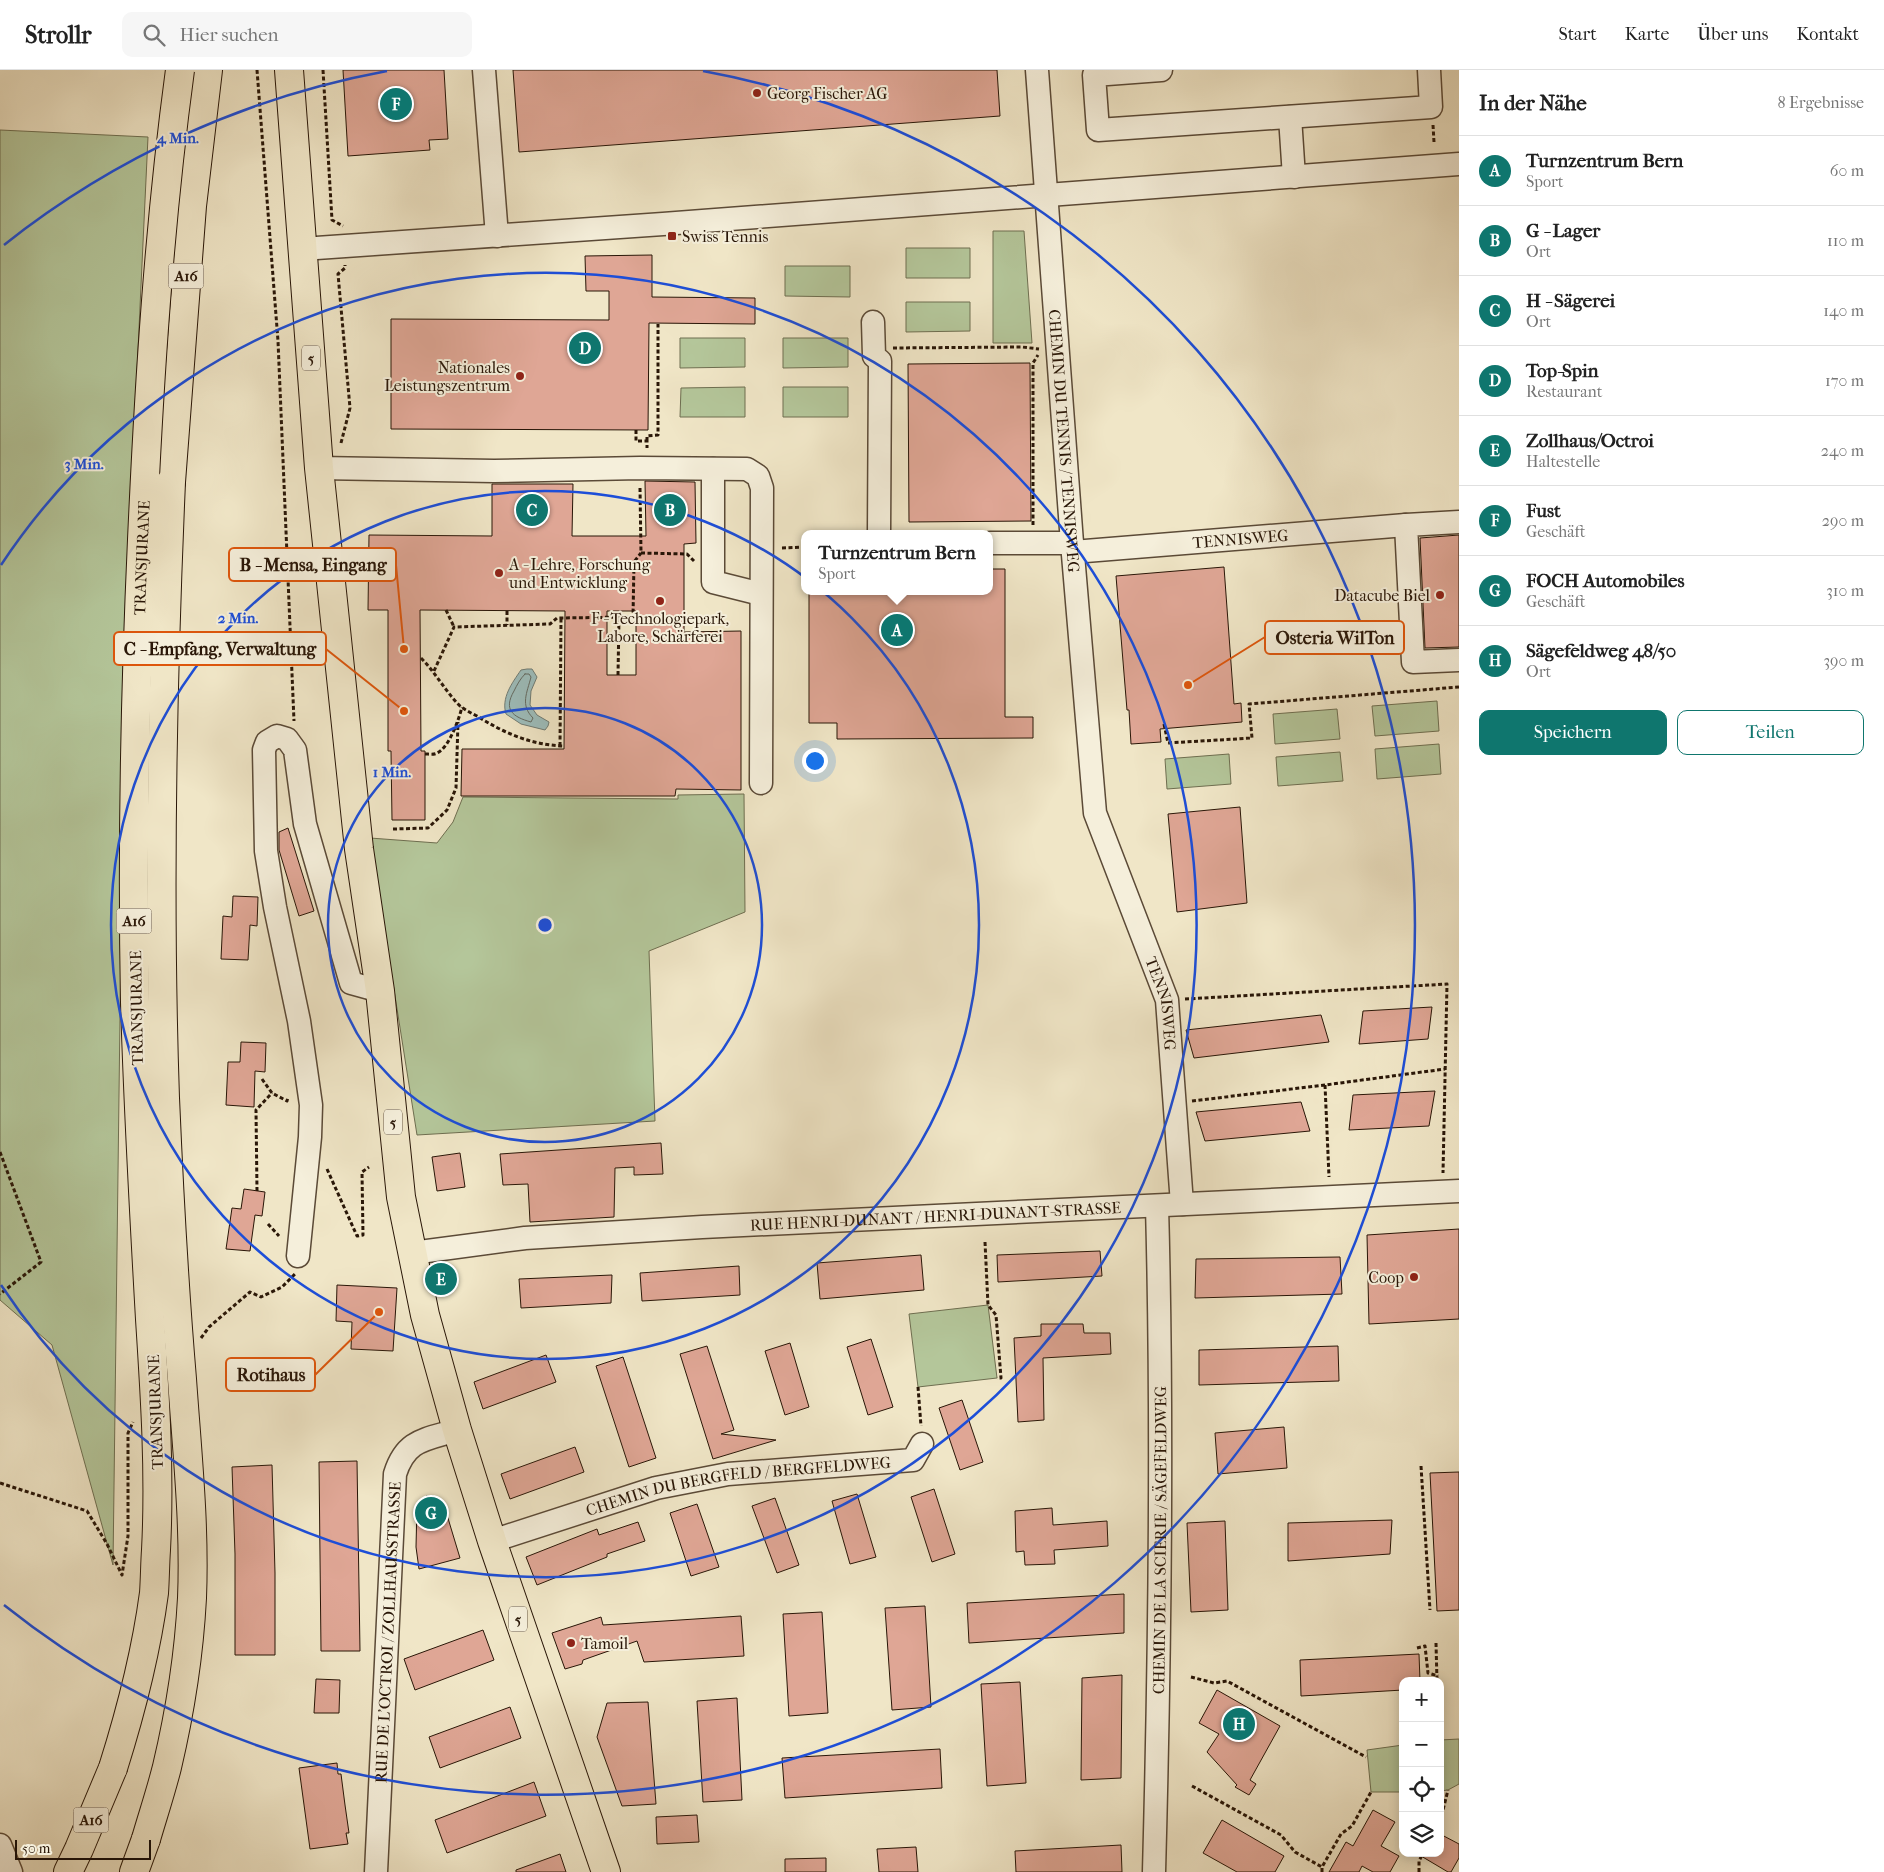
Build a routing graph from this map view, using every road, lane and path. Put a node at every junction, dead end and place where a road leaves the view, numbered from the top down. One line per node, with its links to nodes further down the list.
1 (180, 70): 94 (main road, TRANSJURANE / A16, bridge)
2 (208, 70): 95 (main road, TRANSJURANE / A16, bridge)
3 (258, 70): 49 (path)
4 (289, 70): 16 (main road, 5)
5 (323, 70): 15 (path)
6 (484, 70): 14 (street)
7 (1037, 70): 13 (street, CHEMIN DU TENNIS / TENNISWEG)
8 (1161, 70): 10 (street)
9 (1429, 70): 10 (street)
10 (1290, 117): 12 (street)
11 (1459, 164): 12 (street)
12 (1294, 177): 13 (street)
13 (1046, 195): 14 (street); 31 (street, CHEMIN DU TENNIS / TENNISWEG)
14 (497, 236): 15 (street)
15 (344, 245): 16 (street); 23 (path)
16 (302, 248): 23 (main road, 5)
17 (873, 322): 21 (street)
18 (658, 324): 22 (path)
19 (1034, 349): 21 (path)
20 (1039, 349): 30 (path)
21 (880, 361): 28 (street)
22 (647, 441)
23 (330, 468): 24 (street); 54 (main road, 5)
24 (640, 468): 25 (street); 32 (path)
25 (713, 469): 33 (street); 34 (street)
26 (1459, 522): 27 (street, TENNISWEG)
27 (1406, 525): 31 (street, TENNISWEG); 42 (street)
28 (880, 530)
29 (993, 542): 30 (street, TENNISWEG)
30 (1033, 543): 31 (street, TENNISWEG)
31 (1073, 547): 52 (street, CHEMIN DU TENNIS / TENNISWEG)
32 (641, 553): 33 (path); 38 (path)
33 (713, 582): 34 (street)
34 (761, 594): 51 (street)
35 (446, 610): 40 (path)
36 (507, 610): 39 (path)
37 (561, 618): 38 (path); 39 (path); 46 (path)
38 (619, 618): 44 (path)
39 (507, 625): 40 (path)
40 (454, 627): 43 (path)
41 (421, 658): 43 (path)
42 (1459, 660)
43 (434, 671): 46 (path)
44 (618, 675)
45 (1459, 688): 48 (path)
46 (462, 707): 47 (path)
47 (458, 722): 50 (path); 53 (path)
48 (1164, 724)
49 (295, 750): 54 (street); 57 (street)
50 (425, 754)
51 (761, 783)
52 (1095, 813): 55 (street, TENNISWEG)
53 (392, 829)
54 (380, 991): 71 (main road, 5)
55 (1167, 1000): 56 (path); 61 (street, TENNISWEG)
56 (1445, 1069): 59 (path); 66 (path)
57 (307, 1070): 60 (path); 62 (street)
58 (262, 1078): 60 (path)
59 (1326, 1086): 61 (path); 67 (path)
60 (272, 1093): 65 (path)
61 (1176, 1102): 68 (street, TENNISWEG)
62 (310, 1137): 64 (path); 72 (street)
63 (0, 1152): 73 (path)
64 (369, 1166)
65 (257, 1191)
66 (1451, 1191): 67 (street, RUE HENRI-DUNANT / HENRI-DUNANT-STRASSE)
67 (1330, 1197): 68 (street, RUE HENRI-DUNANT / HENRI-DUNANT-STRASSE)
68 (1182, 1204): 69 (street, RUE HENRI-DUNANT / HENRI-DUNANT-STRASSE)
69 (1157, 1206): 71 (street, RUE HENRI-DUNANT / HENRI-DUNANT-STRASSE); 98 (street, CHEMIN DE LA SCIERIE / SÄGEFELDWEG)
70 (985, 1242): 74 (path)
71 (412, 1253): 76 (main road, 5)
72 (298, 1256)
73 (0, 1294)
74 (997, 1378)
75 (918, 1387): 77 (path)
76 (457, 1430): 79 (main road, 5); 96 (street, RUE DE L'OCTROI / ZOLLHAUSSTRASSE)
77 (922, 1444): 79 (street, CHEMIN DU BERGFELD / BERGFELDWEG)
78 (1421, 1466): 80 (path)
79 (492, 1542): 97 (main road, 5)
80 (1430, 1610)
81 (1436, 1644): 83 (path)
82 (1417, 1648): 83 (path)
83 (1438, 1676)
84 (1191, 1677): 85 (path)
85 (1366, 1757)
86 (1192, 1786): 92 (path)
87 (1448, 1790): 89 (path)
88 (1371, 1792): 92 (path)
89 (1442, 1812)
90 (0, 1845): 93 (street)
91 (1421, 1857): 100 (path)
92 (1322, 1867): 99 (path)
93 (12, 1872)
94 (68, 1872)
95 (134, 1872)
96 (376, 1872)
97 (606, 1872)
98 (1154, 1872)
99 (1322, 1872)
100 (1419, 1872)

